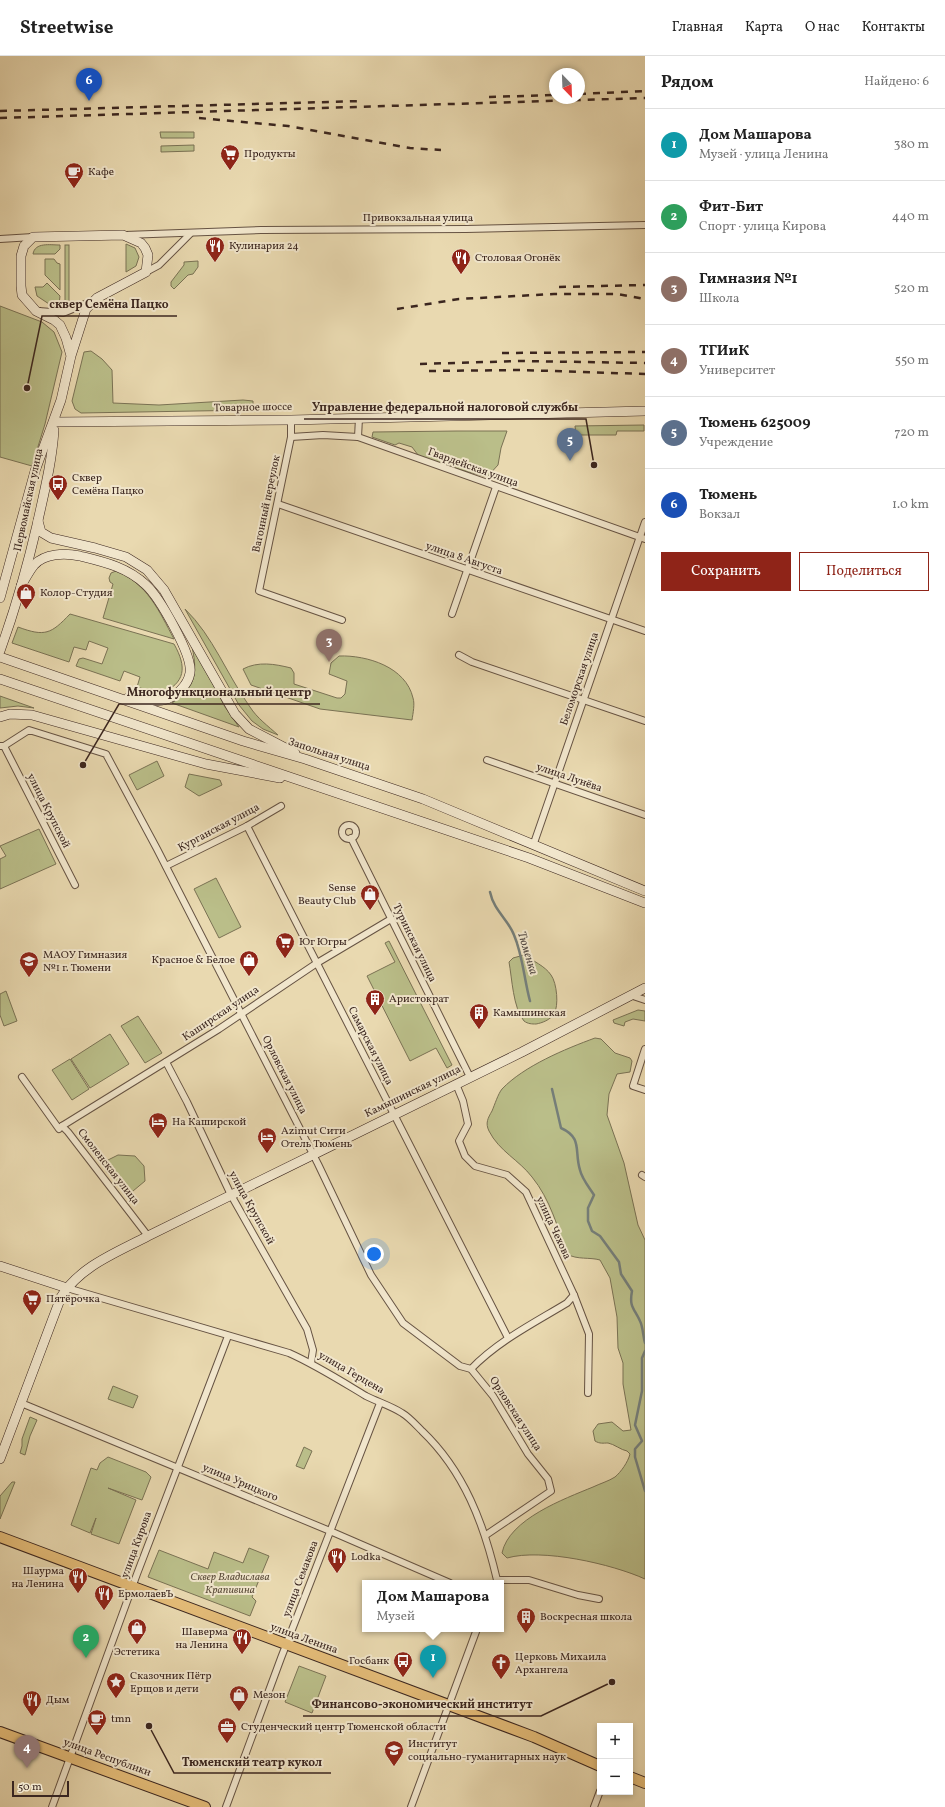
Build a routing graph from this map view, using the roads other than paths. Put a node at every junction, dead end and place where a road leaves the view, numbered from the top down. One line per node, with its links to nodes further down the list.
1 (645, 225): 2 (street, Привокзальная улица)
2 (190, 234): 3 (street, Привокзальная улица); 6 (street)
3 (123, 235): 4 (street, Привокзальная улица); 6 (street, Привокзальная улица)
4 (33, 237): 5 (street); 8 (street)
5 (3, 239)
6 (146, 272): 7 (street)
7 (97, 298): 8 (street); 9 (street)
8 (36, 311): 9 (street)
9 (71, 356): 13 (street, Первомайская улица)
10 (645, 411): 11 (street, Товарное шоссе)
11 (359, 418): 12 (street, Товарное шоссе); 15 (street)
12 (291, 420): 13 (street, Товарное шоссе); 14 (street, Вагонный переулок)
13 (54, 422): 18 (street, Первомайская улица); 21 (street, Первомайская улица)
14 (290, 437): 15 (street, Гвардейская улица); 17 (street, Вагонный переулок)
15 (358, 437): 16 (street, Гвардейская улица)
16 (496, 487): 20 (street, Гвардейская улица); 22 (street)
17 (278, 504): 22 (street, улица 8 Августа); 27 (street, Вагонный переулок)
18 (38, 521): 24 (street, Первомайская улица); 39 (street)
19 (645, 522): 20 (street, Беломорская улица)
20 (642, 538): 28 (street, Беломорская улица)
21 (10, 564): 23 (street); 25 (street, Первомайская улица)
22 (467, 570): 26 (street); 28 (street, улица 8 Августа)
23 (0, 578)
24 (21, 586): 30 (street, Первомайская улица); 34 (street)
25 (0, 598)
26 (452, 614)
27 (342, 620)
28 (611, 620): 29 (street, улица 8 Августа); 35 (street, Беломорская улица)
29 (645, 631)
30 (0, 651)
31 (459, 655): 35 (street)
32 (0, 658): 34 (street, Запольная улица)
33 (0, 678): 41 (street)
34 (119, 698): 39 (street, Запольная улица)
35 (584, 700): 37 (street); 42 (street, Беломорская улица)
36 (0, 717): 41 (street)
37 (645, 721)
38 (2, 746): 48 (street, Орловская улица); 49 (street, улица Крупской)
39 (305, 759): 47 (street, Запольная улица)
40 (487, 760): 42 (street, улица Лунёва)
41 (299, 780): 51 (street)
42 (554, 784): 44 (street, улица Лунёва); 47 (street, Беломорская улица)
43 (280, 806): 45 (street, Курганская улица)
44 (645, 815)
45 (247, 826): 48 (street, Курганская улица); 53 (street, Самарская улица)
46 (351, 838): 52 (street, Туринская улица)
47 (534, 844): 50 (street, Запольная улица)
48 (166, 866): 57 (street, Орловская улица)
49 (75, 885)
50 (645, 891)
51 (645, 903)
52 (391, 919): 53 (street, Каширская улица); 61 (street, Туринская улица)
53 (317, 962): 57 (street, Каширская улица); 64 (street, Самарская улица)
54 (645, 988): 55 (street, Камышинская улица)
55 (633, 996): 56 (street); 61 (street, Камышинская улица)
56 (645, 1000)
57 (241, 1013): 59 (street, Каширская улица); 66 (street, Орловская улица)
58 (645, 1049): 63 (street)
59 (166, 1062): 65 (street, Каширская улица); 67 (street, улица Крупской)
60 (22, 1077): 65 (street, Смоленская улица)
61 (470, 1077): 62 (street, Камышинская улица)
62 (456, 1084): 64 (street, Камышинская улица); 71 (street, улица Чехова)
63 (645, 1090)
64 (394, 1115): 66 (street, Камышинская улица); 73 (street, Самарская улица)
65 (62, 1126): 68 (street, Смоленская улица)
66 (313, 1155): 67 (street, Камышинская улица); 75 (street, Орловская улица)
67 (231, 1195): 68 (street, Камышинская улица); 74 (street, улица Крупской)
68 (148, 1236): 70 (street, Камышинская улица)
69 (0, 1266): 70 (street, улица Герцена)
70 (67, 1288): 72 (street, улица Герцена); 77 (street)
71 (574, 1295): 73 (street); 76 (street, улица Чехова)
72 (228, 1336): 74 (street, улица Герцена); 80 (street, улица Кирова)
73 (508, 1338): 75 (street)
74 (311, 1363): 78 (street, улица Герцена)
75 (471, 1369): 82 (street, Орловская улица)
76 (588, 1393)
77 (21, 1403): 79 (street); 80 (street, улица Урицкого)
78 (380, 1403): 81 (street, улица Семакова); 82 (street, улица Герцена)
79 (0, 1460)
80 (177, 1468): 81 (street, улица Урицкого); 87 (street, улица Кирова)
81 (330, 1531): 84 (street, улица Урицкого); 90 (street, улица Семакова)
82 (486, 1535): 85 (street, улица Герцена)
83 (0, 1536): 87 (main road, улица Ленина)
84 (443, 1580)
85 (496, 1580)
86 (504, 1581): 88 (street, улица Герцена)
87 (132, 1587): 90 (main road, улица Ленина); 93 (street, улица Кирова)
88 (599, 1599)
89 (476, 1632): 91 (street)
90 (286, 1646): 91 (main road, улица Ленина); 100 (street, улица Семакова)
91 (450, 1707): 94 (main road, улица Ленина); 101 (street)
92 (0, 1732): 93 (main road, улица Республики)
93 (70, 1758): 98 (street, улица Кирова); 99 (main road, улица Республики)
94 (597, 1765)
95 (633, 1778): 96 (main road)
96 (645, 1783)
97 (598, 1795): 102 (street)
98 (52, 1807)
99 (205, 1807)
100 (226, 1807)
101 (411, 1807)
102 (594, 1807)

